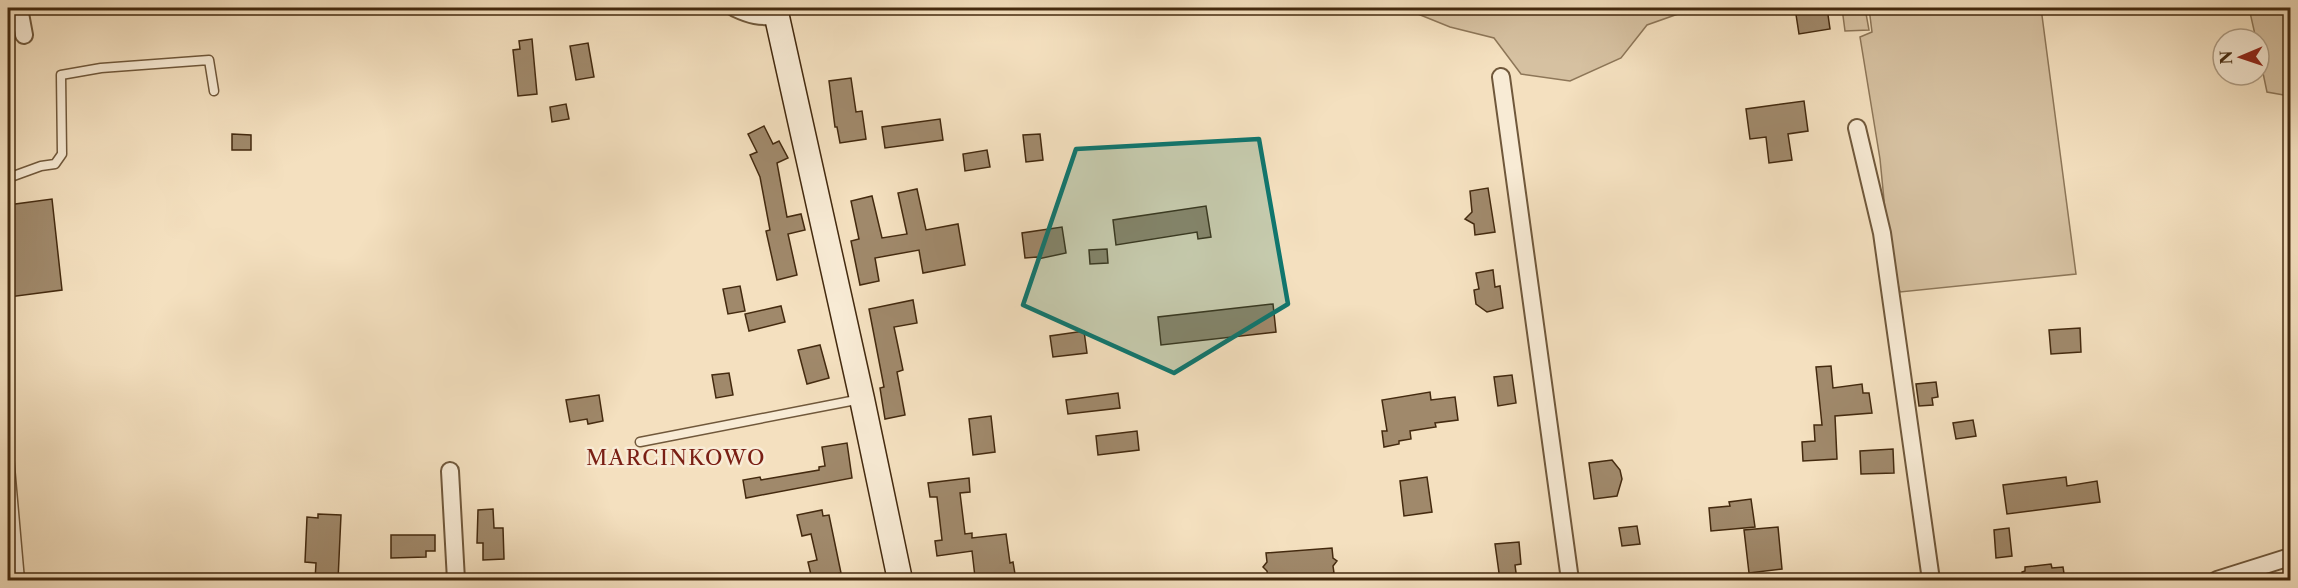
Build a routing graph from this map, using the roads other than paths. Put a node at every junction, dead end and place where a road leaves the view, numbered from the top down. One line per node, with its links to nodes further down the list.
1 (19, 8): 4 (street)
2 (735, 8): 3 (street)
3 (776, 11): 9 (street)
4 (24, 35)
5 (1501, 77): 17 (street)
6 (214, 91): 8 (lane)
7 (1857, 128): 18 (street)
8 (8, 178)
9 (862, 399): 10 (lane); 16 (street)
10 (640, 442)
11 (8, 444): 14 (lane)
12 (450, 471): 15 (street)
13 (2290, 557): 19 (street)
14 (20, 580)
15 (456, 580)
16 (900, 580)
17 (1570, 580)
18 (1931, 580)
19 (2217, 580)

